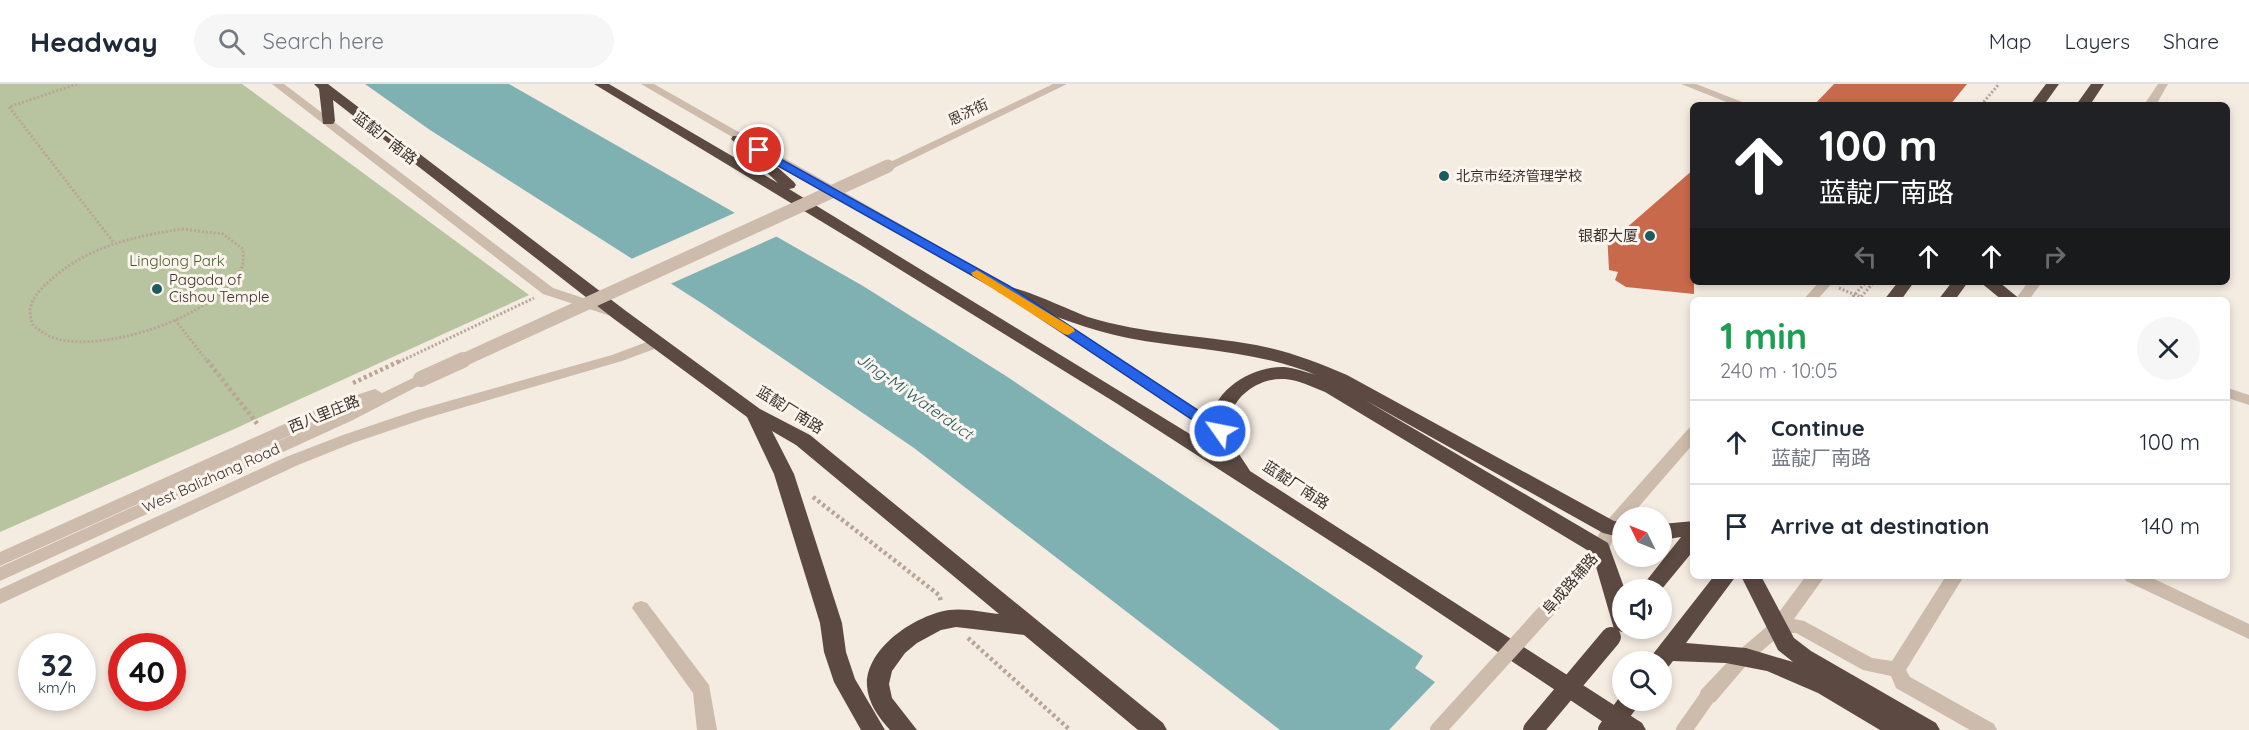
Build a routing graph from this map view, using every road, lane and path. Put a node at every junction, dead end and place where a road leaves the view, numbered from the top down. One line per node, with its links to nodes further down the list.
1 (77, 84): 20 (path)
2 (277, 84): 17 (street, 蓝靛厂南路)
3 (600, 84): 19 (highway, 蓝靛厂南路)
4 (646, 84): 18 (street)
5 (1062, 84): 38 (street, 恩济街, bridge)
6 (1686, 84): 12 (street)
7 (2000, 84): 13 (path)
8 (2053, 84): 14 (highway)
9 (2098, 84): 15 (highway)
10 (2163, 84): 16 (street)
11 (323, 86): 17 (highway); 35 (highway, 蓝靛厂南路)
12 (1735, 102)
13 (1984, 102)
14 (2039, 102)
15 (2085, 102)
16 (2152, 102)
17 (328, 121): 28 (street, 蓝靛厂南路)
18 (738, 139): 19 (highway); 27 (street)
19 (814, 209): 46 (highway, 蓝靛厂南路)
20 (114, 243): 36 (path); 36 (path)
21 (1823, 285): 30 (street)
22 (1833, 285): 29 (path)
23 (1863, 285): 29 (path)
24 (1871, 285): 32 (path)
25 (1958, 285): 33 (highway)
26 (1992, 285): 34 (highway)
27 (1004, 289): 44 (street); 49 (highway)
28 (548, 291): 35 (street, 蓝靛厂南路); 39 (path)
29 (1855, 295): 31 (path)
30 (1813, 297)
31 (1861, 297)
32 (1861, 297)
33 (1948, 297)
34 (2009, 297)
35 (620, 315): 37 (highway, 蓝靛厂南路)
36 (175, 320): 43 (path)
37 (660, 342): 42 (highway, 蓝靛厂南路); 64 (street)
38 (421, 379): 55 (street, 西八里庄路); 56 (street, West Balizhang Road)
39 (352, 384)
40 (2230, 394): 41 (street)
41 (2249, 400)
42 (754, 413): 67 (highway, 蓝靛厂南路); 77 (highway)
43 (270, 422)
44 (1220, 431): 46 (highway); 54 (highway)
45 (1690, 437): 48 (street, 阜成路辅路)
46 (1244, 477): 84 (highway, 蓝靛厂南路)
47 (811, 495): 66 (path)
48 (1634, 507)
49 (1612, 526)
50 (1690, 528): 51 (highway)
51 (1672, 531)
52 (1612, 535): 54 (street, 阜成路辅路)
53 (1690, 540): 58 (highway)
54 (1601, 548): 57 (highway); 81 (street, 阜成路辅路, bridge)
55 (0, 559)
56 (0, 574)
57 (1612, 579)
58 (1658, 579)
59 (1724, 579): 71 (highway)
60 (1753, 579): 68 (highway)
61 (1814, 579): 68 (street)
62 (1953, 579): 74 (street)
63 (2138, 579): 69 (street)
64 (0, 597)
65 (641, 608): 76 (street)
66 (949, 618): 67 (highway); 78 (highway); 79 (path)
67 (1031, 627): 80 (highway, 蓝靛厂南路)
68 (1778, 627): 72 (street); 74 (street); 87 (highway)
69 (2249, 632)
70 (1612, 634): 82 (highway, bridge)
71 (1668, 651)
72 (1744, 656): 73 (highway); 85 (street, bridge); 86 (highway)
73 (1672, 657)
74 (1897, 669): 88 (street)
75 (1622, 711): 83 (highway, bridge)
76 (707, 730)
77 (873, 730)
78 (905, 730)
79 (1070, 730)
80 (1155, 730)
81 (1438, 730)
82 (1533, 730)
83 (1608, 730)
84 (1634, 730)
85 (1684, 730)
86 (1900, 730)
87 (1928, 730)
88 (1987, 730)

